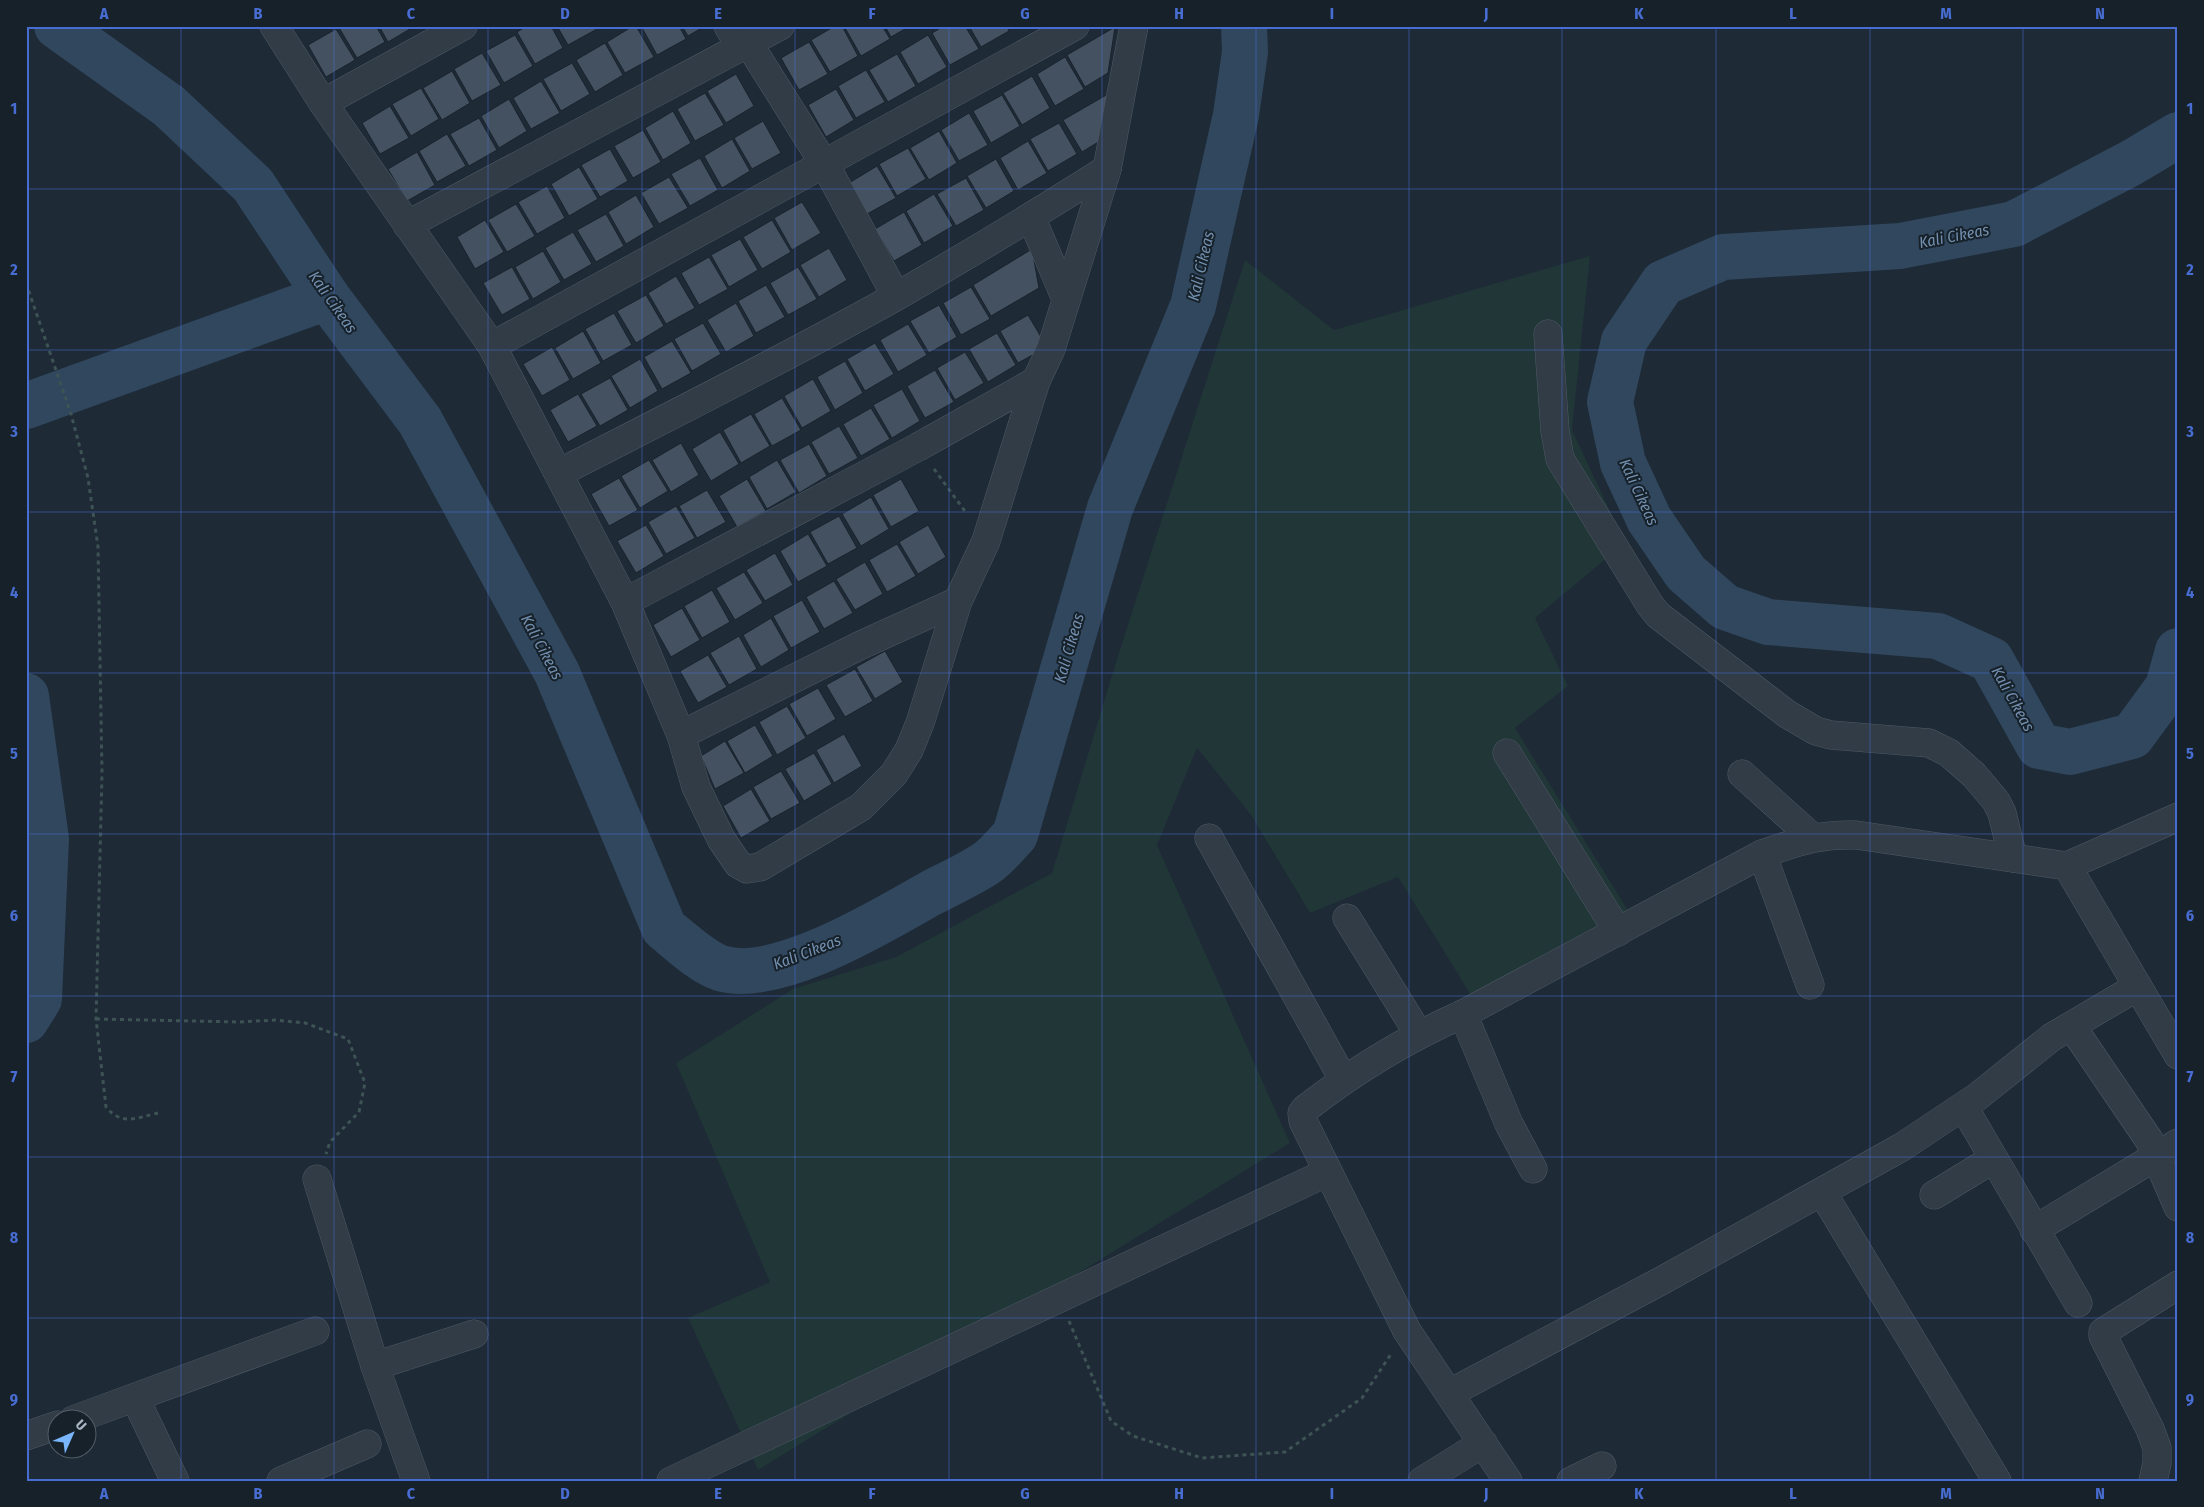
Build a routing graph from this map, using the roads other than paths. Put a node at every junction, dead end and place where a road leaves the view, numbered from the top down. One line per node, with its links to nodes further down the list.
1 (274, 26): 8 (street)
2 (463, 26): 8 (street)
3 (728, 26): 7 (street)
4 (780, 26): 7 (street)
5 (1075, 26): 9 (street)
6 (1134, 26): 10 (street)
7 (749, 44): 9 (street); 12 (street)
8 (323, 103): 12 (street)
9 (824, 164): 13 (street); 16 (street)
10 (1107, 169): 11 (street); 14 (street)
11 (1031, 217): 13 (street); 14 (street)
12 (407, 225): 16 (street)
13 (896, 296): 18 (street)
14 (1066, 300): 17 (street)
15 (1548, 334): 28 (street)
16 (492, 346): 18 (street)
17 (1036, 381): 19 (street); 20 (street)
18 (559, 473): 20 (street)
19 (958, 601): 21 (street); 21 (street)
20 (625, 602): 21 (street)
21 (681, 735)
22 (1507, 753): 31 (street)
23 (1742, 774): 25 (street)
24 (2178, 818): 29 (street)
25 (1812, 837): 27 (street); 28 (street)
26 (1209, 838): 38 (street)
27 (1762, 854): 31 (street); 32 (street)
28 (2013, 858): 29 (street)
29 (2067, 866): 33 (street)
30 (1347, 918): 35 (street)
31 (1618, 932): 34 (street)
32 (1810, 985)
33 (2137, 987): 37 (street); 45 (street)
34 (1463, 1014): 35 (street); 42 (street)
35 (1418, 1033): 38 (street)
36 (2077, 1034): 40 (street)
37 (2178, 1055)
38 (1343, 1079): 43 (street)
39 (1969, 1116): 41 (street)
40 (2167, 1149): 47 (street); 48 (street)
41 (1993, 1159): 46 (street); 48 (street)
42 (1533, 1169)
43 (1328, 1172): 54 (street); 65 (street)
44 (317, 1179): 53 (street)
45 (1822, 1192): 54 (street); 69 (street)
46 (1934, 1195)
47 (2178, 1206)
48 (2034, 1230): 50 (street)
49 (2178, 1285): 70 (street)
50 (2078, 1303)
51 (316, 1331): 55 (street)
52 (474, 1334): 53 (street)
53 (375, 1366): 64 (street)
54 (1450, 1393): 59 (street)
55 (135, 1398): 56 (street); 62 (street)
56 (98, 1411)
57 (48, 1428): 58 (street)
58 (26, 1436)
59 (1483, 1443): 66 (street); 67 (street)
60 (367, 1444): 63 (street)
61 (1602, 1466): 68 (street)
62 (175, 1481)
63 (281, 1481)
64 (416, 1481)
65 (672, 1481)
66 (1422, 1481)
67 (1508, 1481)
68 (1572, 1481)
69 (1997, 1481)
70 (2153, 1481)

